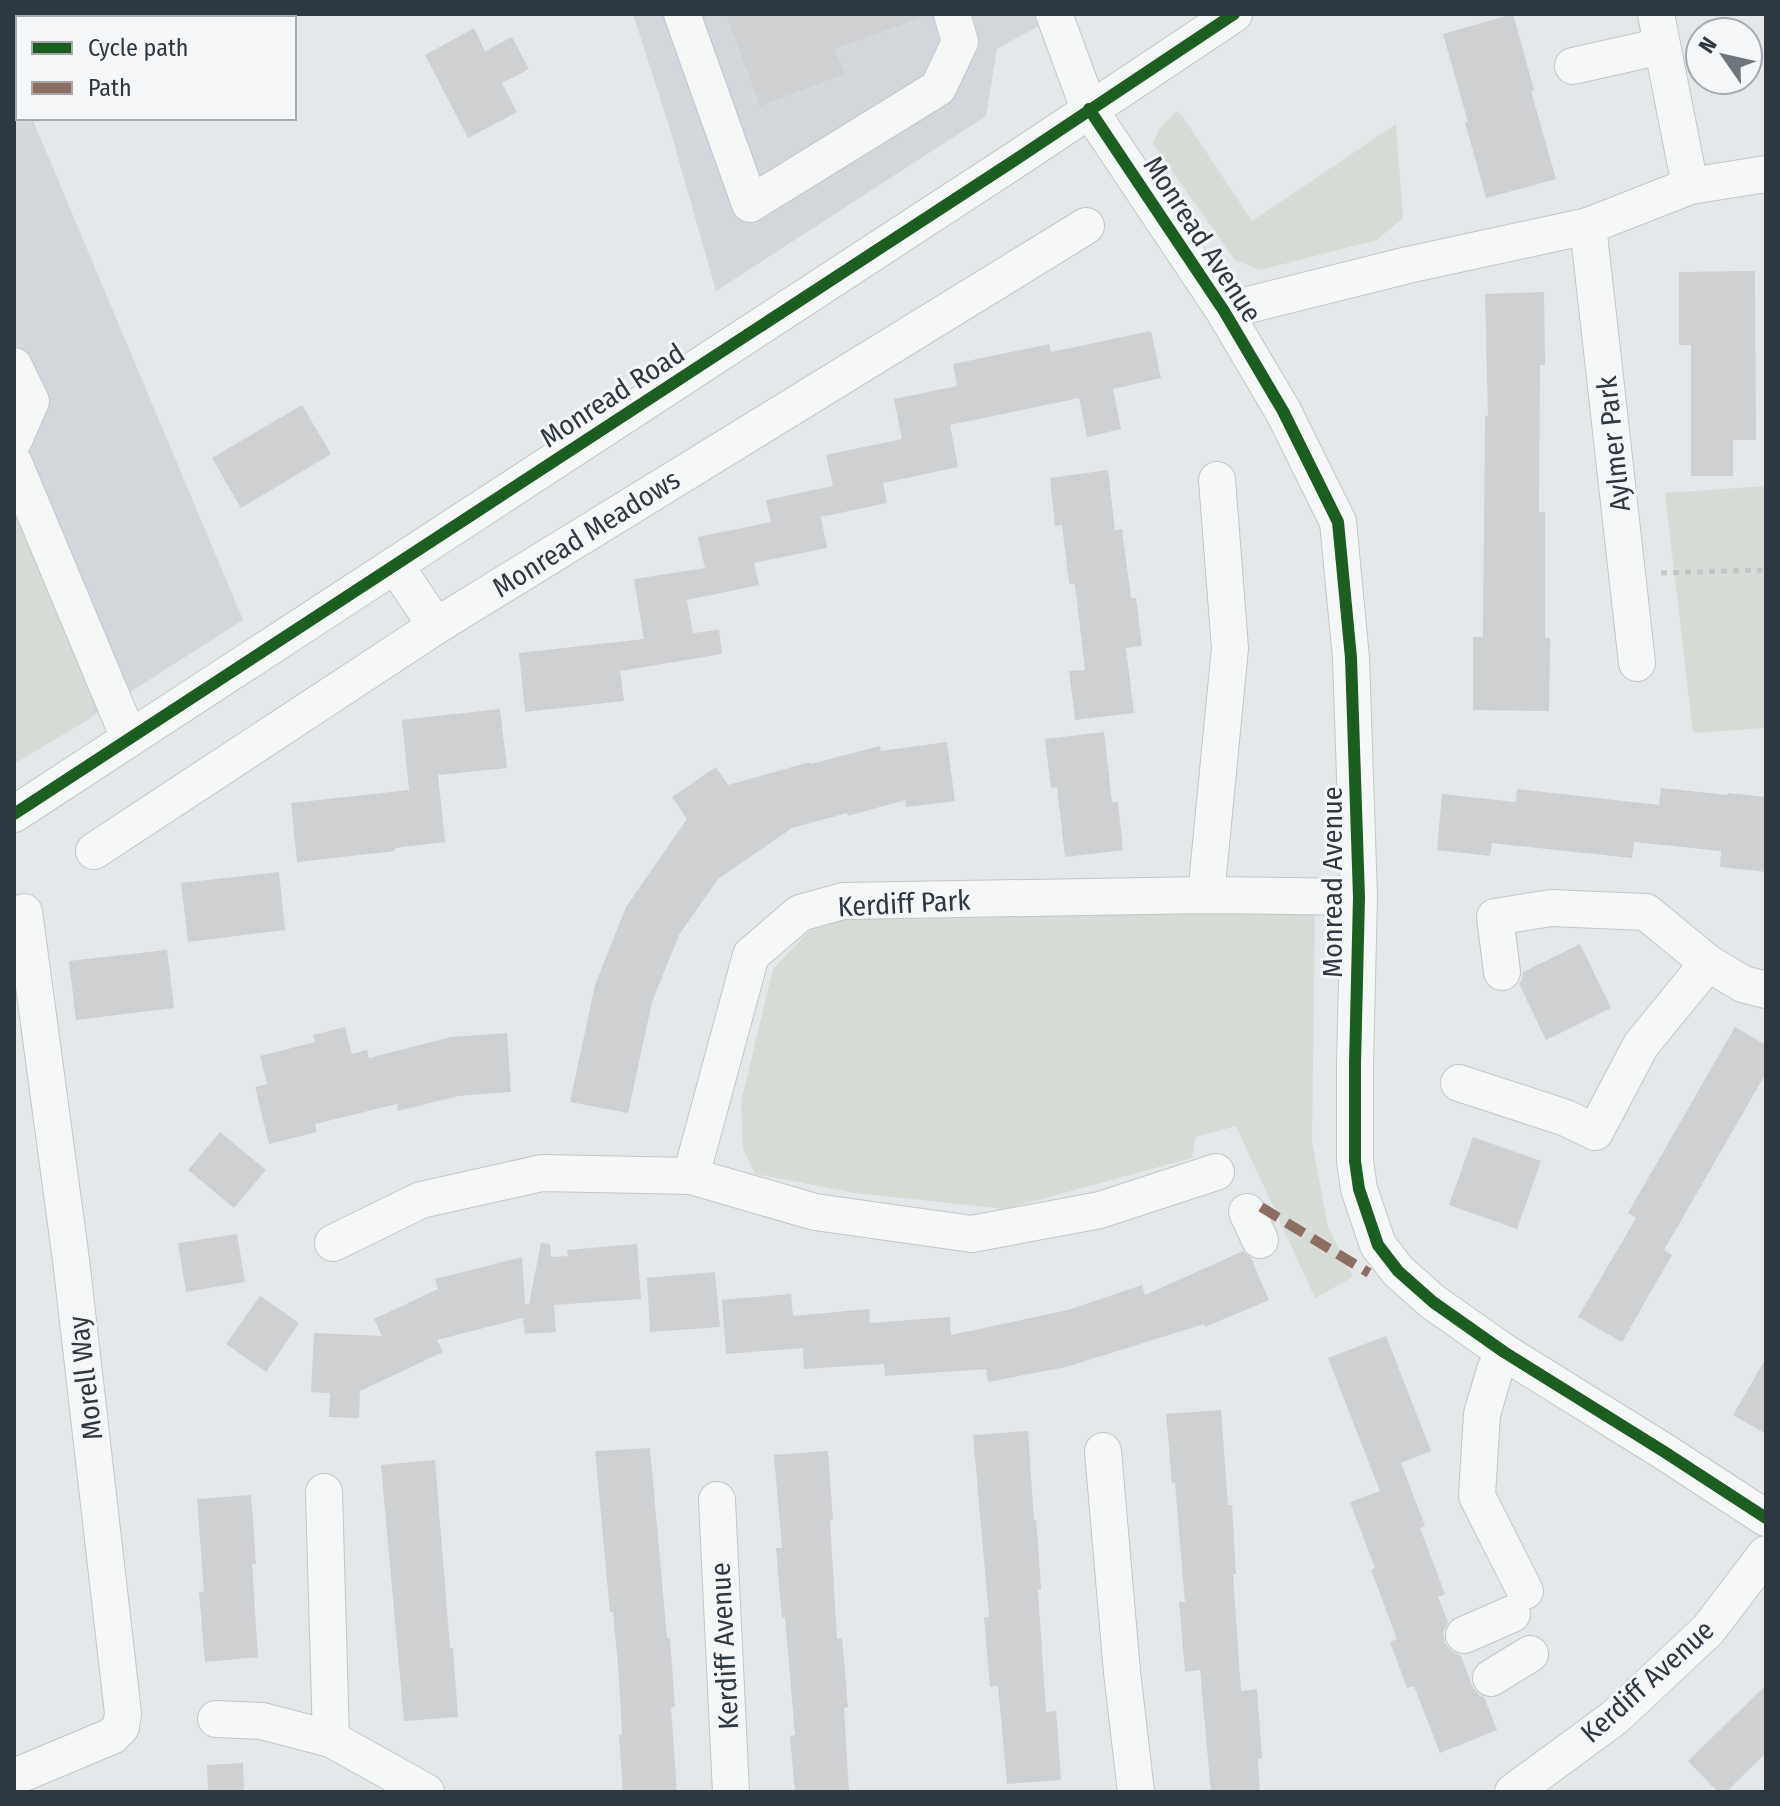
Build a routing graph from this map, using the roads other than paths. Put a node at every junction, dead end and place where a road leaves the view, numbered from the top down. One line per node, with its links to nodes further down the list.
1 (682, 14): 2 (street)
2 (952, 14)
3 (1054, 14): 7 (street, Monread Avenue)
4 (1234, 14): 7 (street, Monread Road)
5 (1659, 30): 6 (street); 9 (street)
6 (1573, 66)
7 (1089, 109): 12 (street, Monread Avenue); 17 (street, Monread Road)
8 (1766, 174): 9 (street)
9 (1690, 186): 11 (street)
10 (1086, 226): 18 (street, Monread Meadows)
11 (1588, 226): 12 (street); 19 (street, Aylmer Park)
12 (1224, 311): 24 (street, Monread Avenue)
13 (14, 366): 14 (street)
14 (14, 440)
15 (14, 463): 20 (street)
16 (1217, 480): 23 (street)
17 (395, 565): 18 (street); 20 (street, Monread Road)
18 (436, 626): 22 (street, Monread Meadows)
19 (1637, 663)
20 (129, 738): 21 (street, Monread Road)
21 (14, 814)
22 (94, 851)
23 (1206, 895): 24 (street, Kerdiff Park); 31 (street, Kerdiff Park)
24 (1359, 897): 33 (street, Monread Avenue)
25 (24, 912): 44 (street, Morell Way)
26 (1708, 963): 27 (street); 28 (street); 29 (street)
27 (1502, 972)
28 (1766, 990)
29 (1459, 1083)
30 (1216, 1172): 31 (street)
31 (691, 1176): 32 (street)
32 (333, 1243)
33 (1504, 1352): 37 (street, Monread Avenue); 39 (street)
34 (1103, 1451): 47 (street)
35 (324, 1492): 43 (street)
36 (717, 1500): 46 (street, Kerdiff Avenue)
37 (1766, 1518)
38 (1766, 1554): 48 (street, Kerdiff Avenue)
39 (1464, 1635)
40 (1530, 1654): 41 (street)
41 (1491, 1678)
42 (216, 1719): 43 (street)
43 (331, 1739): 45 (street)
44 (14, 1777)
45 (426, 1792)
46 (731, 1792)
47 (1136, 1792)
48 (1513, 1792)

